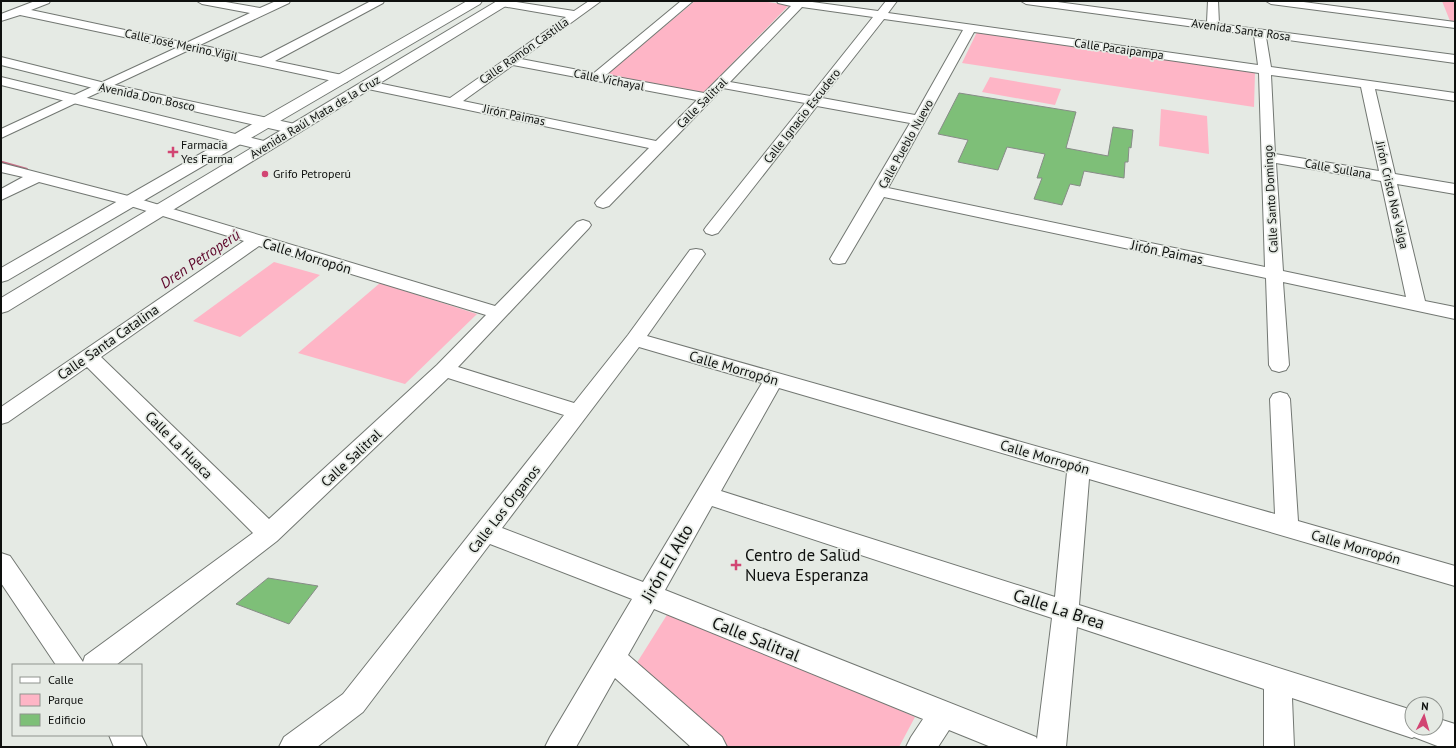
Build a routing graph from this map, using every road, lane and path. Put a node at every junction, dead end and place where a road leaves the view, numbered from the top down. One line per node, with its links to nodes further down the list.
1 (45, 1): 17 (street)
2 (202, 1): 18 (street)
3 (285, 1): 18 (street)
4 (379, 1): 31 (street)
5 (476, 1): 34 (main road, Avenida Raúl Mata de la Cruz)
6 (596, 1): 21 (street, Calle Ramón Castilla)
7 (688, 1): 33 (street)
8 (782, 1): 15 (street, Calle Pacaipampa)
9 (892, 1): 20 (street, Calle Ignacio Escudero)
10 (1026, 1): 19 (street, Avenida Santa Rosa)
11 (1116, 1): 19 (street)
12 (1213, 1): 24 (street)
13 (1271, 1): 16 (street)
14 (504, 2): 21 (street); 37 (main road, Avenida Raúl Mata de la Cruz)
15 (800, 3): 20 (street, Calle Pacaipampa); 36 (street, Calle Salitral)
16 (1303, 3): 23 (street)
17 (18, 11): 22 (street); 27 (street, Calle José Merino Vigil)
18 (261, 12): 27 (street)
19 (1113, 13): 24 (street, Avenida Santa Rosa)
20 (882, 14): 25 (street, Calle Pacaipampa); 43 (street, Calle Ignacio Escudero)
21 (576, 15): 30 (street, Calle Ramón Castilla)
22 (1, 18)
23 (1455, 25)
24 (1212, 26): 26 (street, Avenida Santa Rosa)
25 (971, 27): 32 (street, Calle Pacaipampa); 45 (street, Calle Pueblo Nuevo)
26 (1260, 33): 28 (street, Avenida Santa Rosa); 32 (street, Calle Santo Domingo)
27 (189, 47): 31 (street, Calle José Merino Vigil); 39 (street)
28 (1455, 59)
29 (1, 61): 39 (main road, Avenida Don Bosco)
30 (510, 61): 33 (street, Calle Vichayal); 44 (street, Calle Ramón Castilla)
31 (264, 62): 34 (street, Calle José Merino Vigil)
32 (1265, 70): 38 (street, Calle Pacaipampa); 52 (street, Calle Santo Domingo)
33 (595, 78): 41 (street, Calle Vichayal)
34 (342, 79): 46 (main road, Avenida Raúl Mata de la Cruz)
35 (1, 81): 42 (main road, Avenida Don Bosco)
36 (721, 84): 41 (street, Calle Salitral); 43 (street)
37 (368, 85): 44 (street, Jirón Paimas); 47 (main road, Avenida Raúl Mata de la Cruz)
38 (1367, 85): 40 (street, Calle Pacaipampa); 55 (street, Jirón Cristo Nos Valga)
39 (100, 86): 42 (street); 46 (main road, Avenida Don Bosco)
40 (1455, 97)
41 (708, 98): 51 (street, Calle Salitral)
42 (73, 99): 48 (street); 49 (main road, Avenida Don Bosco)
43 (814, 101): 45 (street); 63 (street, Calle Ignacio Escudero)
44 (452, 102): 51 (street, Jirón Paimas)
45 (918, 120): 57 (street, Calle Pueblo Nuevo)
46 (267, 123): 47 (main road, Avenida Don Bosco); 49 (main road, Avenida Raúl Mata de la Cruz)
47 (295, 129): 50 (main road, Avenida Raúl Mata de la Cruz)
48 (1, 134)
49 (238, 138): 50 (main road, Avenida Don Bosco); 59 (main road, Avenida Raúl Mata de la Cruz)
50 (266, 146): 61 (main road, Avenida Raúl Mata de la Cruz)
51 (659, 146): 60 (street, Calle Salitral)
52 (1268, 157): 55 (street, Calle Sullana); 67 (street, Calle Santo Domingo)
53 (1, 167): 54 (street, Calle Morropón)
54 (36, 177): 58 (street); 59 (street, Calle Morropón)
55 (1388, 177): 56 (street, Calle Sullana); 69 (street, Jirón Cristo Nos Valga)
56 (1455, 189)
57 (879, 191): 66 (street, Calle Pueblo Nuevo); 67 (street, Jirón Paimas)
58 (1, 195)
59 (130, 201): 61 (street, Calle Morropón); 68 (main road, Avenida Raúl Mata de la Cruz)
60 (603, 203)
61 (160, 210): 64 (street, Calle Morropón); 70 (main road, Avenida Raúl Mata de la Cruz)
62 (583, 225): 71 (street, Calle Salitral)
63 (712, 230)
64 (256, 240): 71 (street, Calle Morropón); 74 (street, Calle Santa Catalina)
65 (696, 254): 73 (street, Calle Los Órganos)
66 (839, 259)
67 (1275, 275): 69 (street, Jirón Paimas); 75 (street, Calle Santo Domingo)
68 (1, 276)
69 (1417, 305): 72 (street, Jirón Paimas)
70 (1, 306)
71 (498, 313): 76 (street, Calle Salitral)
72 (1455, 313)
73 (635, 339): 77 (street, Calle Morropón); 79 (street, Calle Los Órganos)
74 (88, 356): 80 (street, Calle Santa Catalina); 85 (street, Calle La Huaca)
75 (1279, 365)
76 (444, 370): 79 (street); 85 (street, Calle Salitral)
77 (774, 379): 81 (street, Calle Morropón); 82 (street, Jirón El Alto)
78 (1280, 399): 83 (street)
79 (579, 412): 84 (street, Calle Los Órganos)
80 (1, 417)
81 (1079, 467): 83 (street, Calle Morropón); 89 (street)
82 (707, 495): 88 (street, Jirón El Alto); 89 (street, Calle La Brea)
83 (1287, 527): 87 (street, Calle Morropón)
84 (485, 532): 88 (street, Calle Salitral); 100 (street, Calle Los Órganos)
85 (269, 534): 92 (street, Calle Salitral)
86 (1, 562): 91 (street)
87 (1455, 576)
88 (649, 595): 90 (street, Jirón El Alto); 94 (street, Calle Salitral)
89 (1066, 612): 93 (street, Calle La Brea); 105 (street)
90 (612, 658): 101 (street, Jirón El Alto); 102 (street)
91 (71, 664)
92 (96, 664)
93 (1278, 680): 95 (street, Calle La Brea); 106 (street)
94 (943, 714): 103 (street); 104 (street, Calle Salitral)
95 (1404, 721)
96 (1444, 734): 98 (street)
97 (124, 736): 99 (street)
98 (1455, 738)
99 (132, 747)
100 (294, 747)
101 (560, 747)
102 (712, 747)
103 (921, 747)
104 (1026, 747)
105 (1051, 747)
106 (1279, 747)

